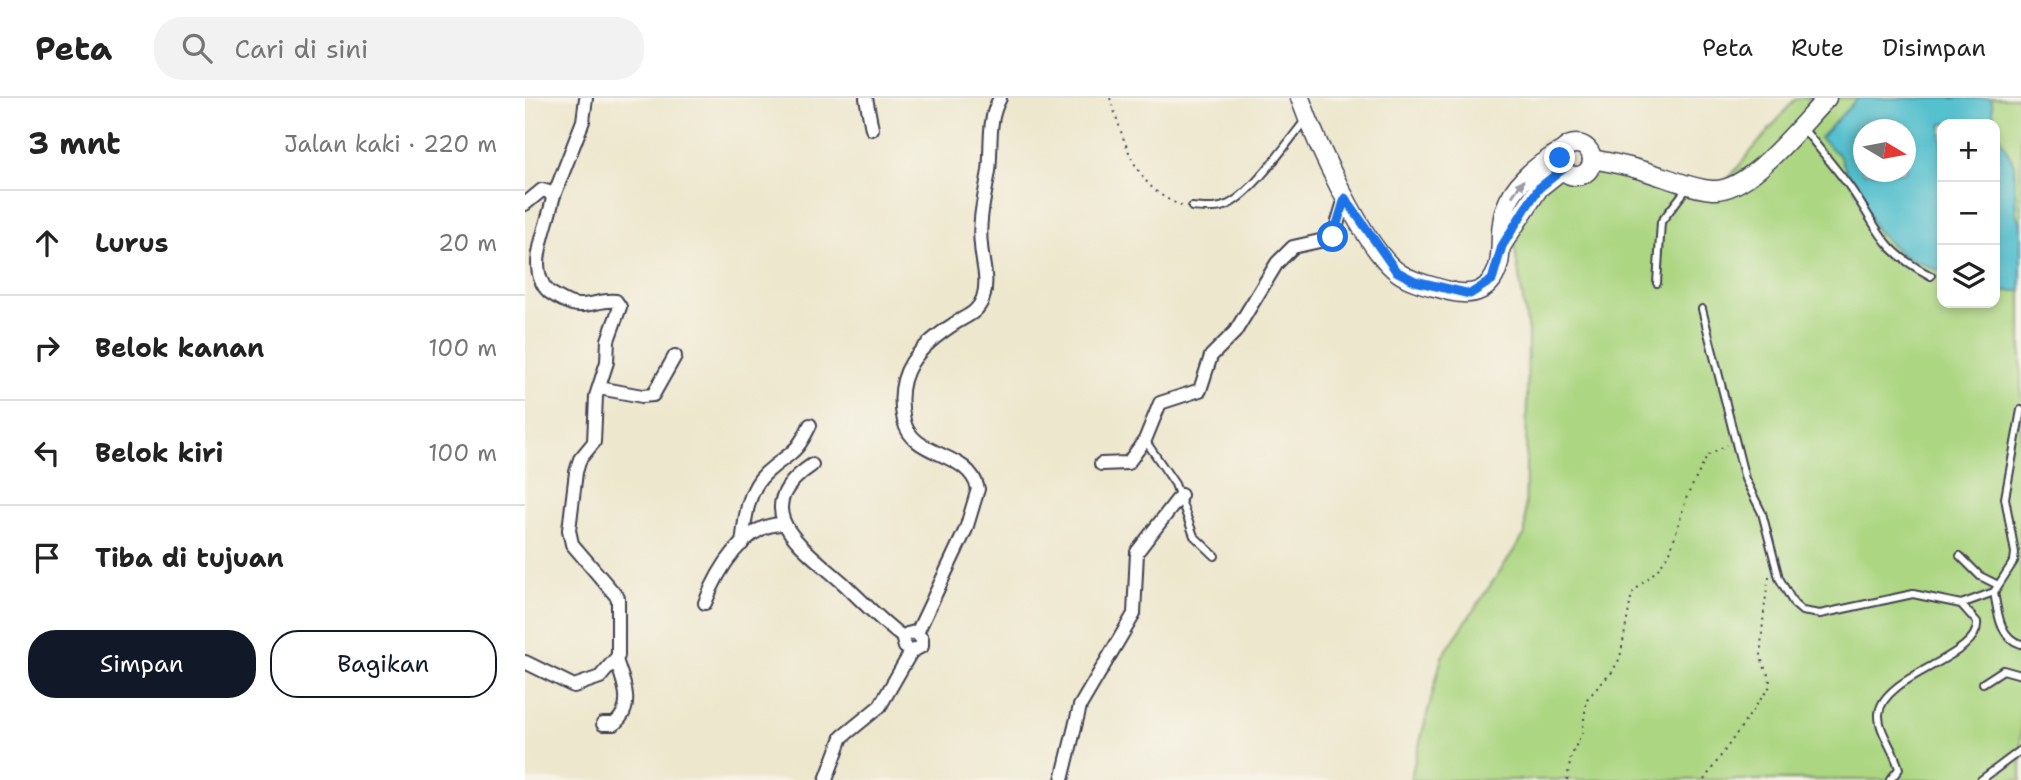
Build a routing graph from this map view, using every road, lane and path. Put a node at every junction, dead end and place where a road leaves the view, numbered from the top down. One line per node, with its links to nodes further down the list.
1 (586, 98): 14 (street)
2 (866, 98): 9 (street)
3 (1000, 98): 40 (street)
4 (1110, 98): 17 (path)
5 (1300, 98): 7 (main road)
6 (1827, 98): 8 (main road)
7 (1307, 117): 15 (main road); 17 (lane)
8 (1800, 125): 13 (main road); 19 (lane)
9 (872, 129)
10 (1565, 149): 11 (main road); 12 (main road); 18 (main road, one-way to 10)
11 (1591, 159): 12 (main road); 13 (main road)
12 (1563, 169): 18 (main road)
13 (1689, 186): 20 (lane)
14 (553, 198): 16 (street); 23 (street)
15 (1345, 198): 18 (main road); 26 (street)
16 (525, 204)
17 (1192, 207)
18 (1502, 246)
19 (1931, 275)
20 (1657, 283)
21 (1702, 309): 27 (lane)
22 (675, 356): 23 (street)
23 (599, 388): 42 (street)
24 (2021, 410): 36 (lane)
25 (810, 425): 32 (street)
26 (1145, 440): 28 (street); 30 (lane)
27 (1735, 443): 35 (lane); 50 (path)
28 (1101, 464)
29 (813, 465): 31 (street)
30 (1181, 495): 33 (lane); 49 (street)
31 (785, 524): 32 (street); 40 (street)
32 (743, 544): 38 (street)
33 (1215, 556)
34 (1960, 556): 36 (lane)
35 (1776, 565): 39 (lane); 51 (path)
36 (1998, 585): 37 (lane)
37 (1994, 592): 39 (lane); 41 (lane)
38 (705, 603)
39 (1961, 604): 52 (lane)
40 (910, 635): 48 (street)
41 (2021, 644)
42 (616, 660): 43 (street); 46 (street)
43 (525, 662)
44 (2021, 675): 45 (lane)
45 (1983, 683)
46 (603, 724)
47 (2021, 750): 53 (lane)
48 (825, 780)
49 (1062, 780)
50 (1567, 780)
51 (1704, 780)
52 (1890, 780)
53 (1981, 780)

